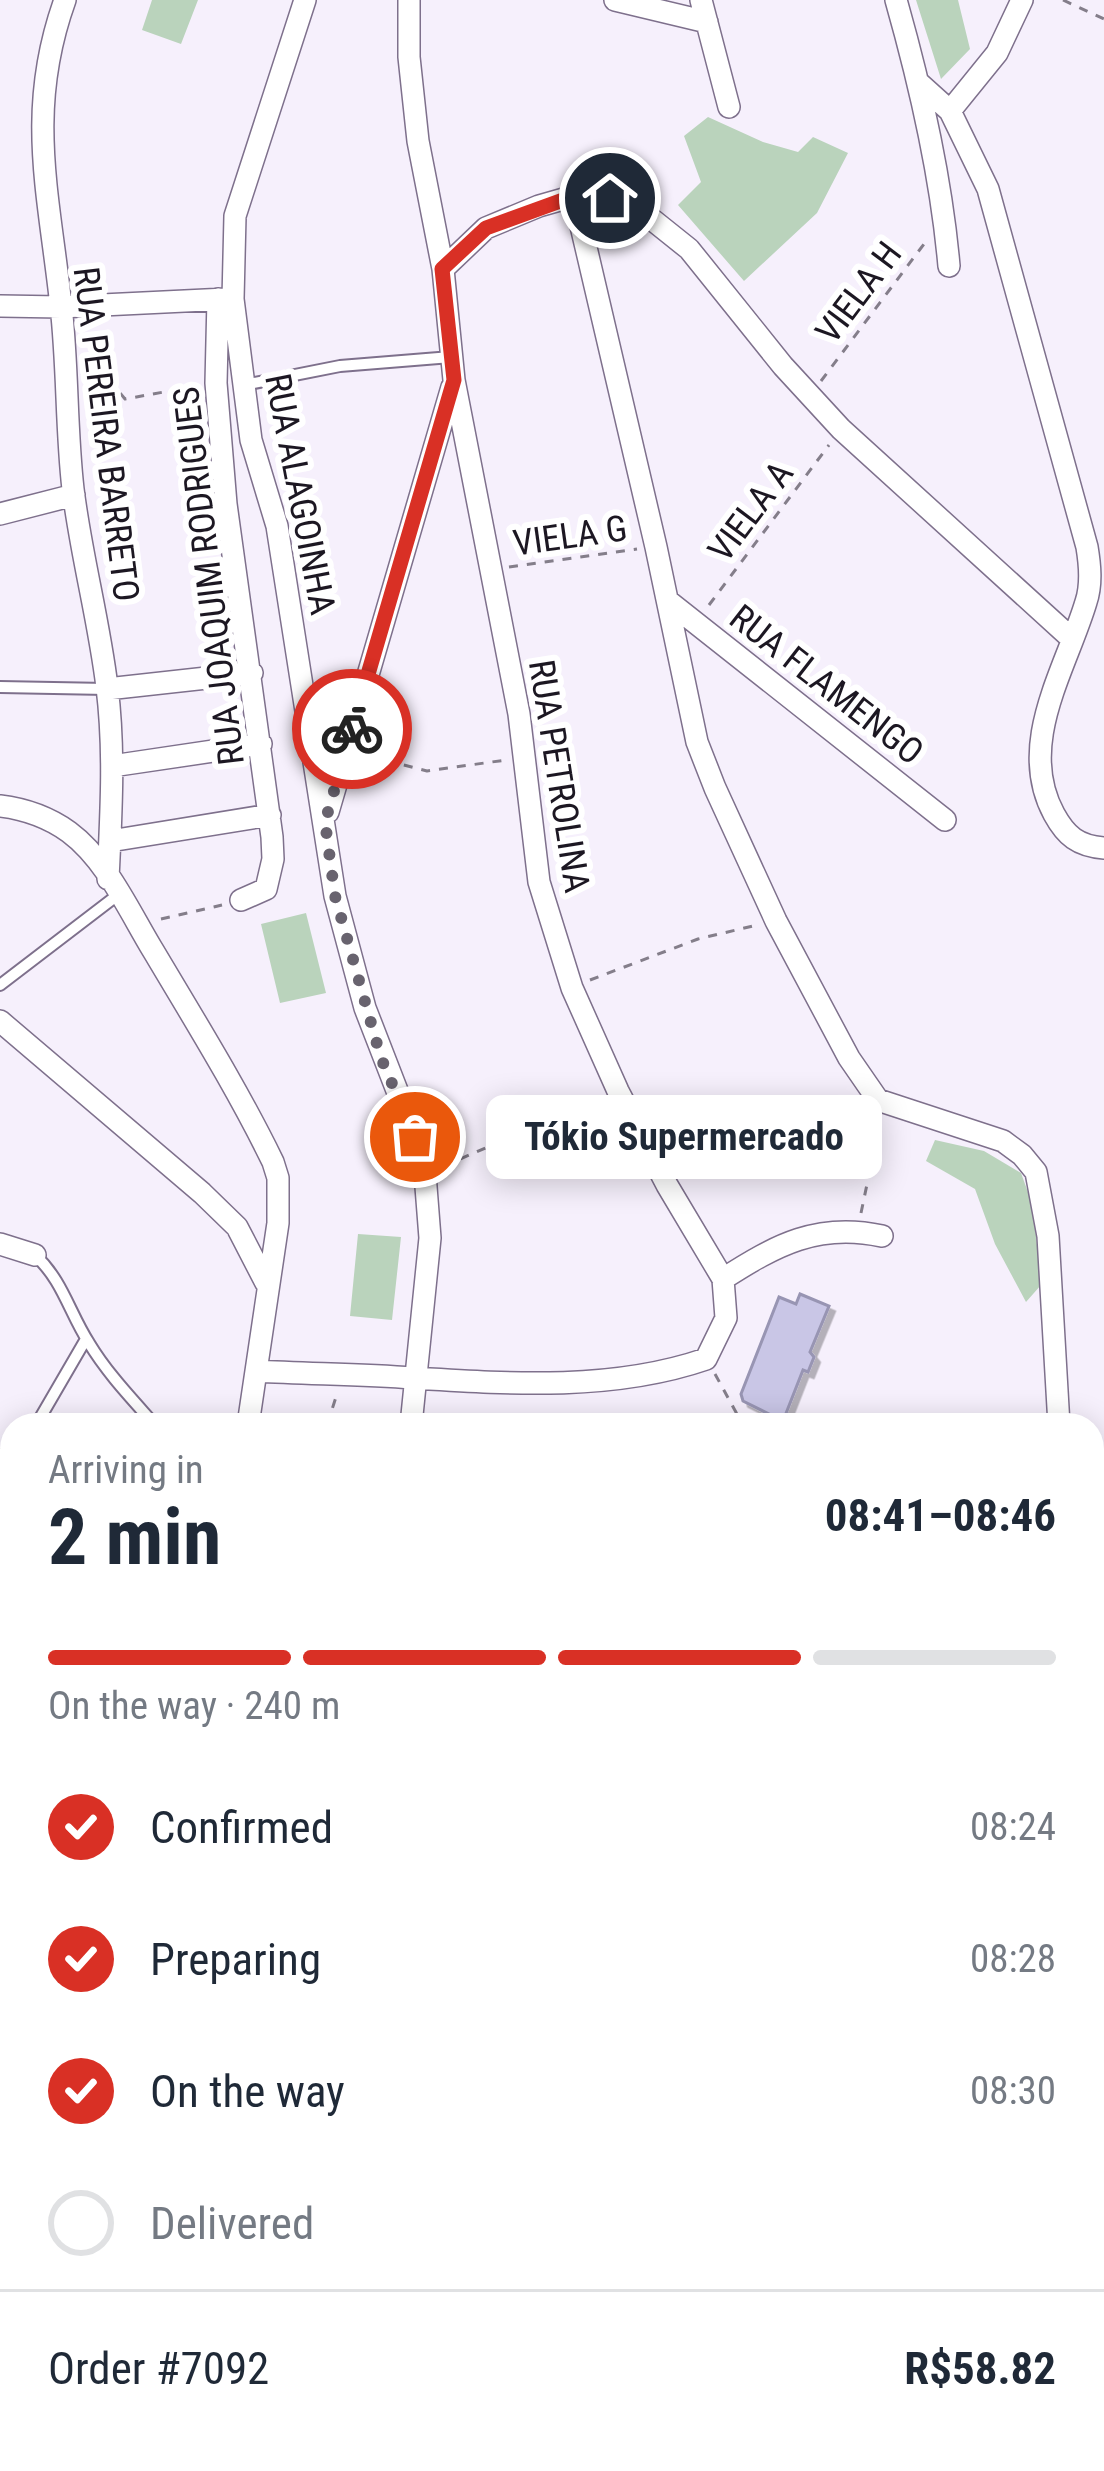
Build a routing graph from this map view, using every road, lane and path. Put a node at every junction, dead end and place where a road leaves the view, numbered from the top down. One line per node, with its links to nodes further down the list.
1 (65, 0): 19 (street, RUA PEREIRA BARRETO)
2 (304, 0): 17 (street, RUA ALAGOINHA)
3 (409, 0): 16 (street, RUA PETROLINA)
4 (615, 0): 8 (street)
5 (896, 0): 10 (street)
6 (1022, 0): 12 (street)
7 (1063, 0): 9 (path)
8 (704, 11): 11 (street)
9 (1104, 19)
10 (920, 84): 12 (street); 14 (street)
11 (729, 107)
12 (950, 111): 34 (street)
13 (574, 196): 16 (street); 24 (street); 30 (street)
14 (945, 217): 15 (street); 24 (path, VIELA H)
15 (949, 266)
16 (442, 269): 20 (street, RUA PETROLINA)
17 (225, 299): 19 (street); 22 (street, RUA JOAQUIM RODRIGUES); 23 (street, RUA ALAGOINHA)
18 (0, 306): 19 (street)
19 (61, 307): 21 (street, RUA PEREIRA BARRETO)
20 (453, 369): 23 (lane); 31 (street, RUA PETROLINA); 39 (street)
21 (64, 382): 22 (path); 28 (street, RUA PEREIRA BARRETO)
22 (216, 383): 27 (street, RUA JOAQUIM RODRIGUES)
23 (244, 385): 26 (street, RUA ALAGOINHA)
24 (809, 397): 25 (street)
25 (841, 429): 33 (path, VIELA A); 34 (street)
26 (251, 440): 27 (street); 45 (street, RUA ALAGOINHA)
27 (220, 445): 35 (street, RUA JOAQUIM RODRIGUES)
28 (74, 495): 29 (street); 37 (street, RUA PEREIRA BARRETO)
29 (0, 514)
30 (656, 547): 31 (path, VIELA G); 32 (street)
31 (490, 570): 40 (street, RUA PETROLINA)
32 (668, 601): 33 (street, RUA FLAMENGO); 50 (street)
33 (696, 622): 44 (street, RUA FLAMENGO)
34 (1072, 639): 47 (street)
35 (251, 674): 37 (street); 38 (street, RUA JOAQUIM RODRIGUES)
36 (0, 687): 37 (lane)
37 (107, 689): 41 (street, RUA PEREIRA BARRETO)
38 (261, 744): 41 (street); 43 (street, RUA JOAQUIM RODRIGUES)
39 (347, 746): 40 (path); 45 (street)
40 (526, 757): 53 (street, RUA PETROLINA)
41 (112, 766): 46 (street, RUA PEREIRA BARRETO)
42 (0, 806): 48 (street)
43 (270, 815): 46 (street); 49 (street, RUA JOAQUIM RODRIGUES)
44 (945, 820)
45 (325, 822): 57 (street, RUA ALAGOINHA)
46 (110, 841): 48 (street, RUA PEREIRA BARRETO)
47 (1104, 848)
48 (114, 886): 51 (street); 52 (lane)
49 (242, 901): 51 (path)
50 (776, 921): 53 (path); 56 (street)
51 (138, 926): 63 (street)
52 (0, 985)
53 (572, 988): 55 (street, RUA PETROLINA)
54 (0, 1022): 63 (street)
55 (619, 1091): 57 (path); 62 (street, RUA PETROLINA)
56 (884, 1103): 58 (path); 75 (street)
57 (425, 1174): 68 (street, RUA ALAGOINHA)
58 (857, 1231): 59 (street); 62 (street)
59 (883, 1236)
60 (0, 1244): 61 (street)
61 (35, 1255): 64 (lane)
62 (723, 1280): 65 (street)
63 (268, 1287): 66 (street)
64 (86, 1339): 69 (lane); 70 (lane)
65 (706, 1359): 68 (street); 74 (path)
66 (256, 1372): 67 (street); 71 (street)
67 (343, 1375): 68 (street); 72 (path)
68 (415, 1378): 73 (street, RUA ALAGOINHA)
69 (43, 1413)
70 (145, 1413)
71 (250, 1413)
72 (331, 1413)
73 (412, 1413)
74 (736, 1413)
75 (1058, 1413)

